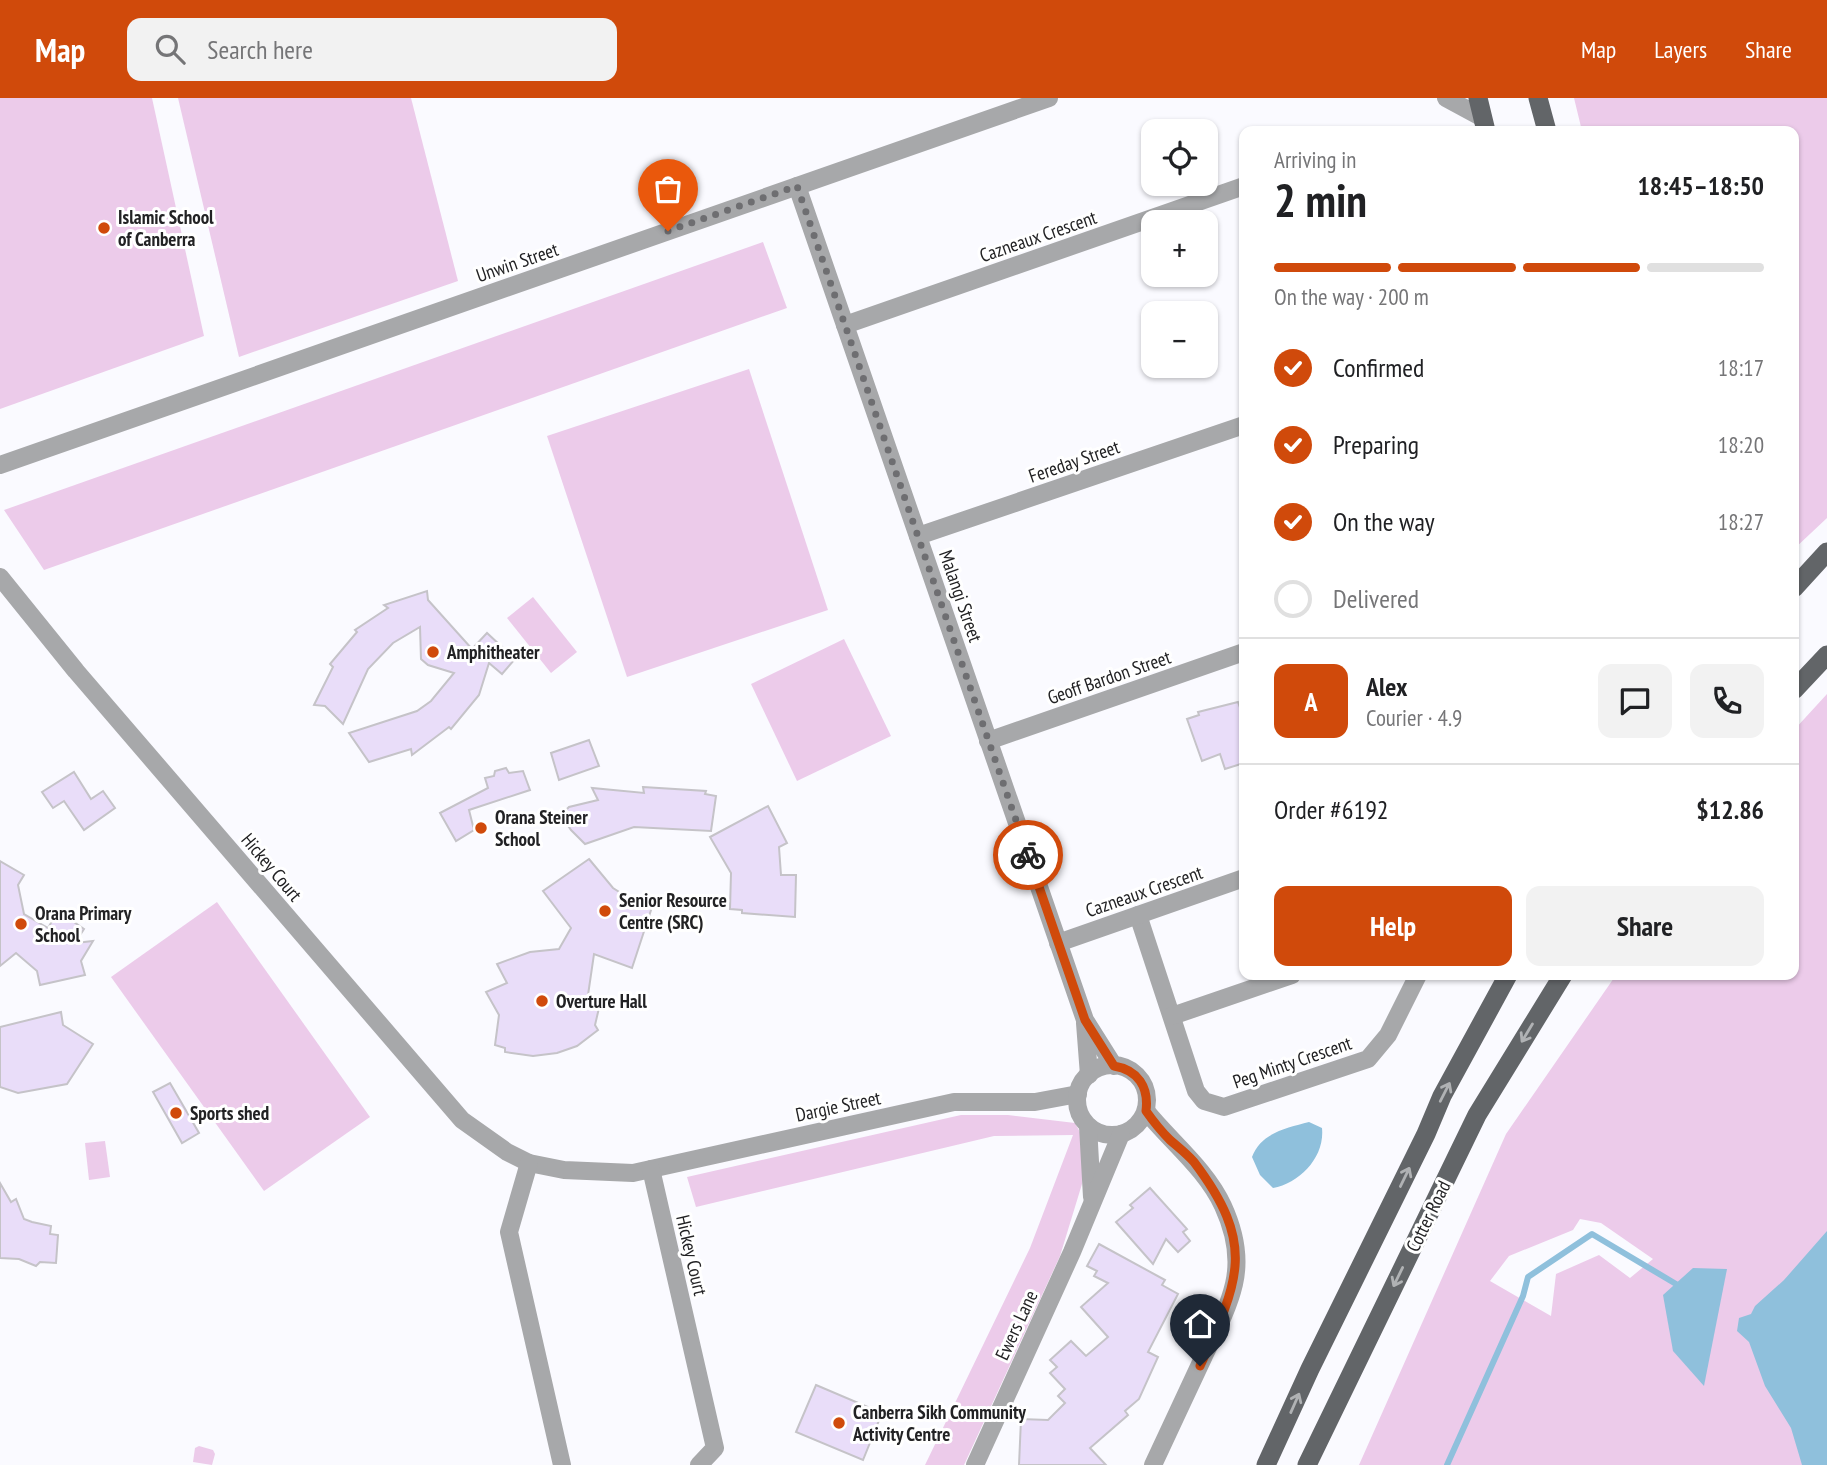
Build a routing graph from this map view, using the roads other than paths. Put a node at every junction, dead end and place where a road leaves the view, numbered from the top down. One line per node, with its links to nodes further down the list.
1 (1049, 98): 7 (street, Unwin Street)
2 (1446, 98): 5 (street)
3 (1478, 98): 5 (main road)
4 (1538, 98): 6 (main road)
5 (1484, 125)
6 (1546, 126)
7 (797, 186): 9 (street, Malangi Street); 11 (street, Unwin Street)
8 (1239, 188): 9 (street, Cazneaux Crescent)
9 (845, 325): 12 (street, Malangi Street)
10 (1239, 427): 12 (street, Fereday Street)
11 (0, 466)
12 (918, 536): 19 (street, Malangi Street)
13 (1827, 552): 15 (main road)
14 (0, 577): 35 (street, Hickey Court)
15 (1799, 582)
16 (1239, 654): 19 (street, Geoff Bardon Street)
17 (1827, 655): 18 (main road)
18 (1799, 685)
19 (988, 741): 22 (street, Malangi Street)
20 (1239, 880): 21 (street, Cazneaux Crescent)
21 (1138, 915): 22 (street, Cazneaux Crescent); 27 (street, Peg Minty Crescent)
22 (1058, 943): 28 (street, Malangi Street)
23 (1277, 980): 27 (street)
24 (1416, 980): 27 (street, Peg Minty Crescent)
25 (1505, 980): 42 (main road, Cotter Road, one-way to 25)
26 (1560, 980): 43 (main road, Cotter Road, one-way to 43)
27 (1172, 1016)
28 (1085, 1020): 29 (street, Malangi Street); 30 (street, Malangi Street)
29 (1114, 1066): 30 (street); 32 (street)
30 (1089, 1075): 31 (street)
31 (1082, 1111): 33 (street); 36 (street, Dargie Street); 37 (street, Ewers Lane)
32 (1146, 1111): 33 (street); 34 (street)
33 (1126, 1132): 34 (street); 37 (street, Ewers Lane)
34 (1167, 1138): 41 (street)
35 (528, 1163): 36 (street, Hickey Court); 38 (street)
36 (651, 1169): 39 (street, Hickey Court)
37 (1092, 1201): 40 (street, Ewers Lane)
38 (562, 1465)
39 (698, 1465)
40 (975, 1465)
41 (1153, 1465)
42 (1266, 1465)
43 (1307, 1465)

